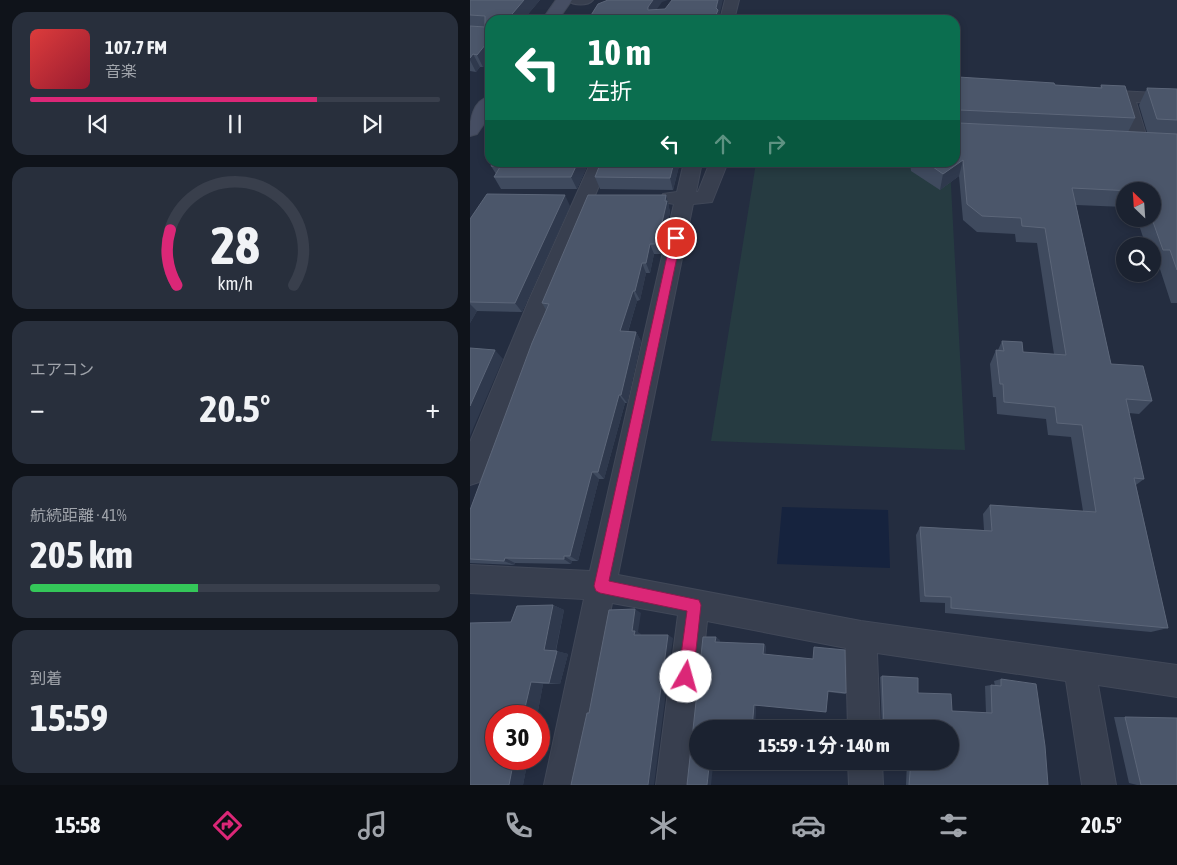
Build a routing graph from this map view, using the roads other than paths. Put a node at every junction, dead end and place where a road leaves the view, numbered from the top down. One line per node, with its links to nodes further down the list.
1 (564, 0): 5 (street)
2 (575, 0): 3 (street)
3 (586, 0)
4 (732, 0): 6 (street)
5 (554, 15)
6 (728, 15)
7 (1079, 94): 8 (street)
8 (1126, 96): 9 (street); 13 (street)
9 (1177, 99)
10 (485, 109): 11 (street)
11 (470, 130)
12 (1120, 141): 13 (street)
13 (1139, 141): 14 (street)
14 (1158, 143)
15 (598, 167): 20 (street)
16 (692, 167): 19 (street)
17 (717, 167): 19 (street)
18 (655, 198): 19 (street)
19 (684, 199): 22 (street)
20 (470, 473)
21 (470, 579): 22 (street)
22 (600, 586): 23 (street); 29 (street)
23 (694, 605): 24 (street); 30 (street)
24 (861, 636): 25 (street); 27 (street)
25 (1079, 666): 26 (street); 32 (street)
26 (1177, 681)
27 (864, 720)
28 (865, 770): 31 (street)
29 (561, 785)
30 (673, 785)
31 (866, 785)
32 (1099, 785)

